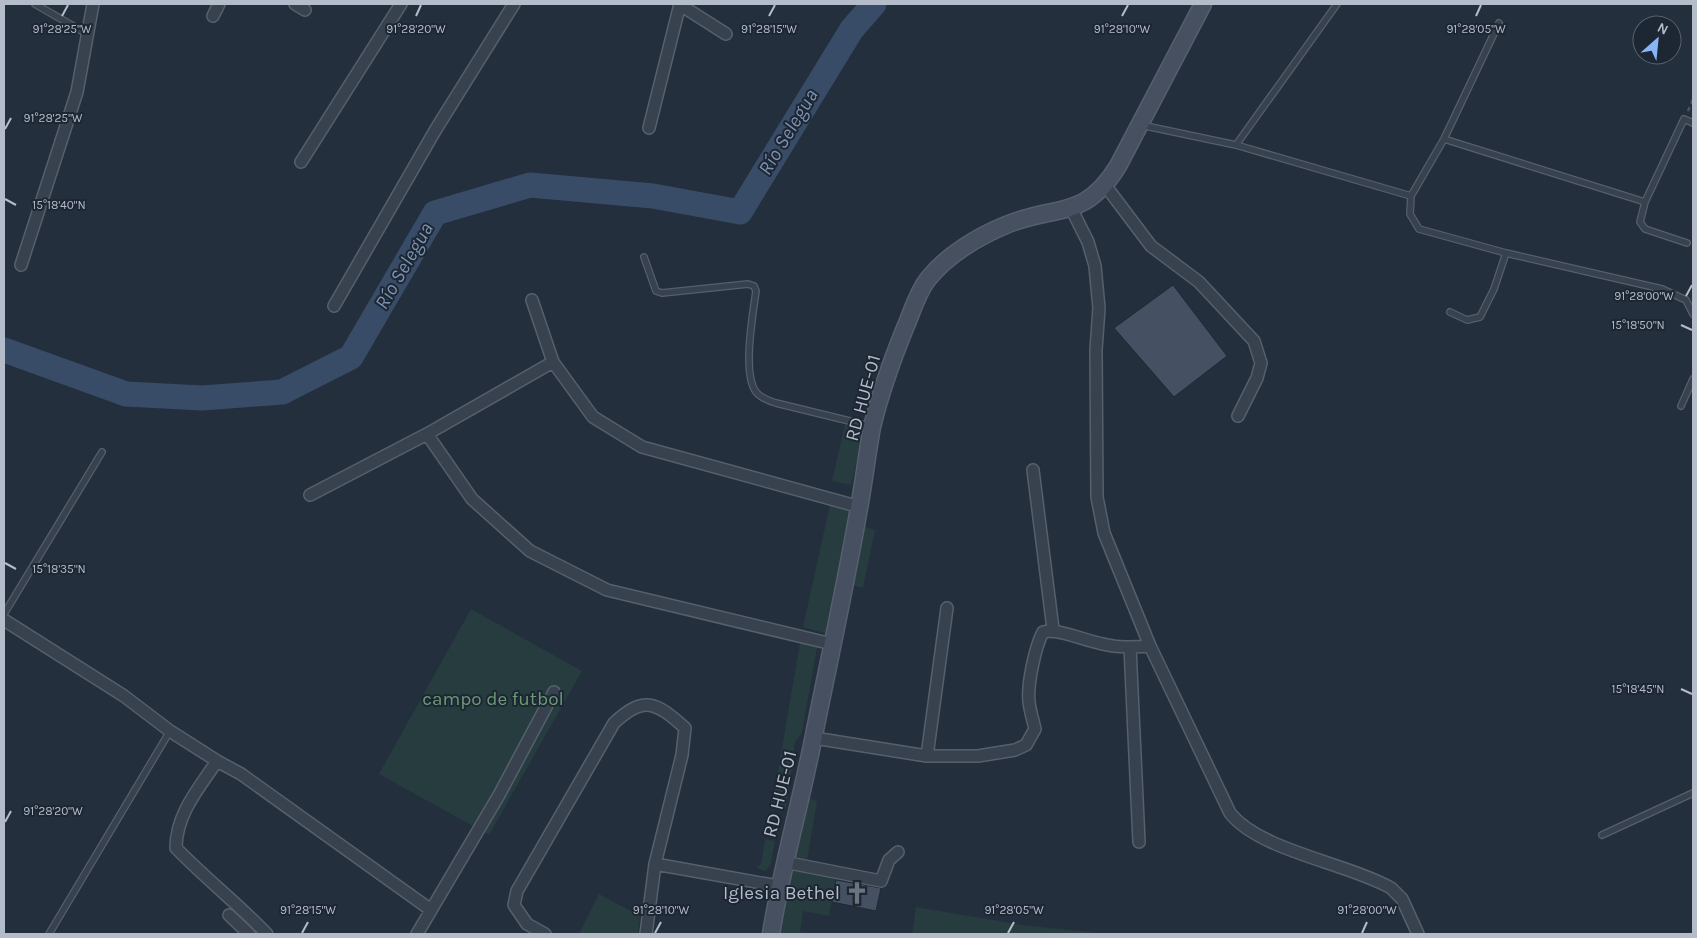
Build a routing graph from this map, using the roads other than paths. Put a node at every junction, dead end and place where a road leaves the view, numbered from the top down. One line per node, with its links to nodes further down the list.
1 (35, 4): 11 (lane)
2 (93, 4): 11 (street)
3 (219, 4): 9 (street)
4 (401, 4): 18 (street)
5 (514, 4): 28 (street)
6 (680, 4): 12 (street); 15 (street)
7 (1203, 4): 14 (street, RD HUE-01)
8 (1337, 4): 17 (lane)
9 (214, 16)
10 (1498, 24): 16 (lane)
11 (87, 34): 26 (street)
12 (726, 34)
13 (1693, 123): 21 (lane)
14 (1139, 124): 17 (lane); 19 (street, RD HUE-01)
15 (650, 128)
16 (1444, 139): 20 (lane); 21 (lane)
17 (1236, 144): 20 (lane)
18 (301, 162)
19 (1105, 185): 22 (street, RD HUE-01); 34 (street)
20 (1411, 196): 24 (lane)
21 (1646, 202): 23 (lane)
22 (1071, 208): 35 (street, RD HUE-01); 46 (street)
23 (1687, 243)
24 (1506, 253): 29 (lane); 30 (lane)
25 (644, 257): 35 (lane)
26 (22, 265)
27 (532, 300): 31 (street)
28 (334, 306)
29 (1450, 312)
30 (1693, 314)
31 (552, 362): 36 (street); 40 (street)
32 (1693, 379): 33 (lane)
33 (1681, 406)
34 (1238, 416)
35 (872, 426): 40 (street, RD HUE-01)
36 (427, 434): 39 (street); 45 (street)
37 (102, 452): 42 (lane)
38 (1034, 470): 44 (street)
39 (310, 495)
40 (860, 507): 45 (street, RD HUE-01)
41 (947, 608): 51 (street)
42 (4, 614)
43 (4, 620): 49 (street)
44 (1053, 629): 47 (street); 51 (street)
45 (832, 644): 50 (street, RD HUE-01)
46 (1150, 646): 47 (street); 69 (street)
47 (1130, 647): 55 (street)
48 (554, 692): 60 (street)
49 (170, 731): 52 (street); 62 (lane)
50 (814, 738): 51 (street); 57 (street, RD HUE-01)
51 (927, 756)
52 (217, 761): 60 (street); 64 (street)
53 (1693, 793): 54 (lane)
54 (1602, 835)
55 (1139, 842)
56 (898, 852): 57 (street)
57 (784, 862): 59 (street, RD HUE-01)
58 (655, 864): 59 (street); 66 (street); 67 (street)
59 (778, 886): 68 (street, RD HUE-01)
60 (431, 910): 65 (street)
61 (229, 915): 63 (street)
62 (49, 934)
63 (249, 934)
64 (266, 934)
65 (417, 934)
66 (545, 934)
67 (646, 934)
68 (771, 934)
69 (1418, 934)

